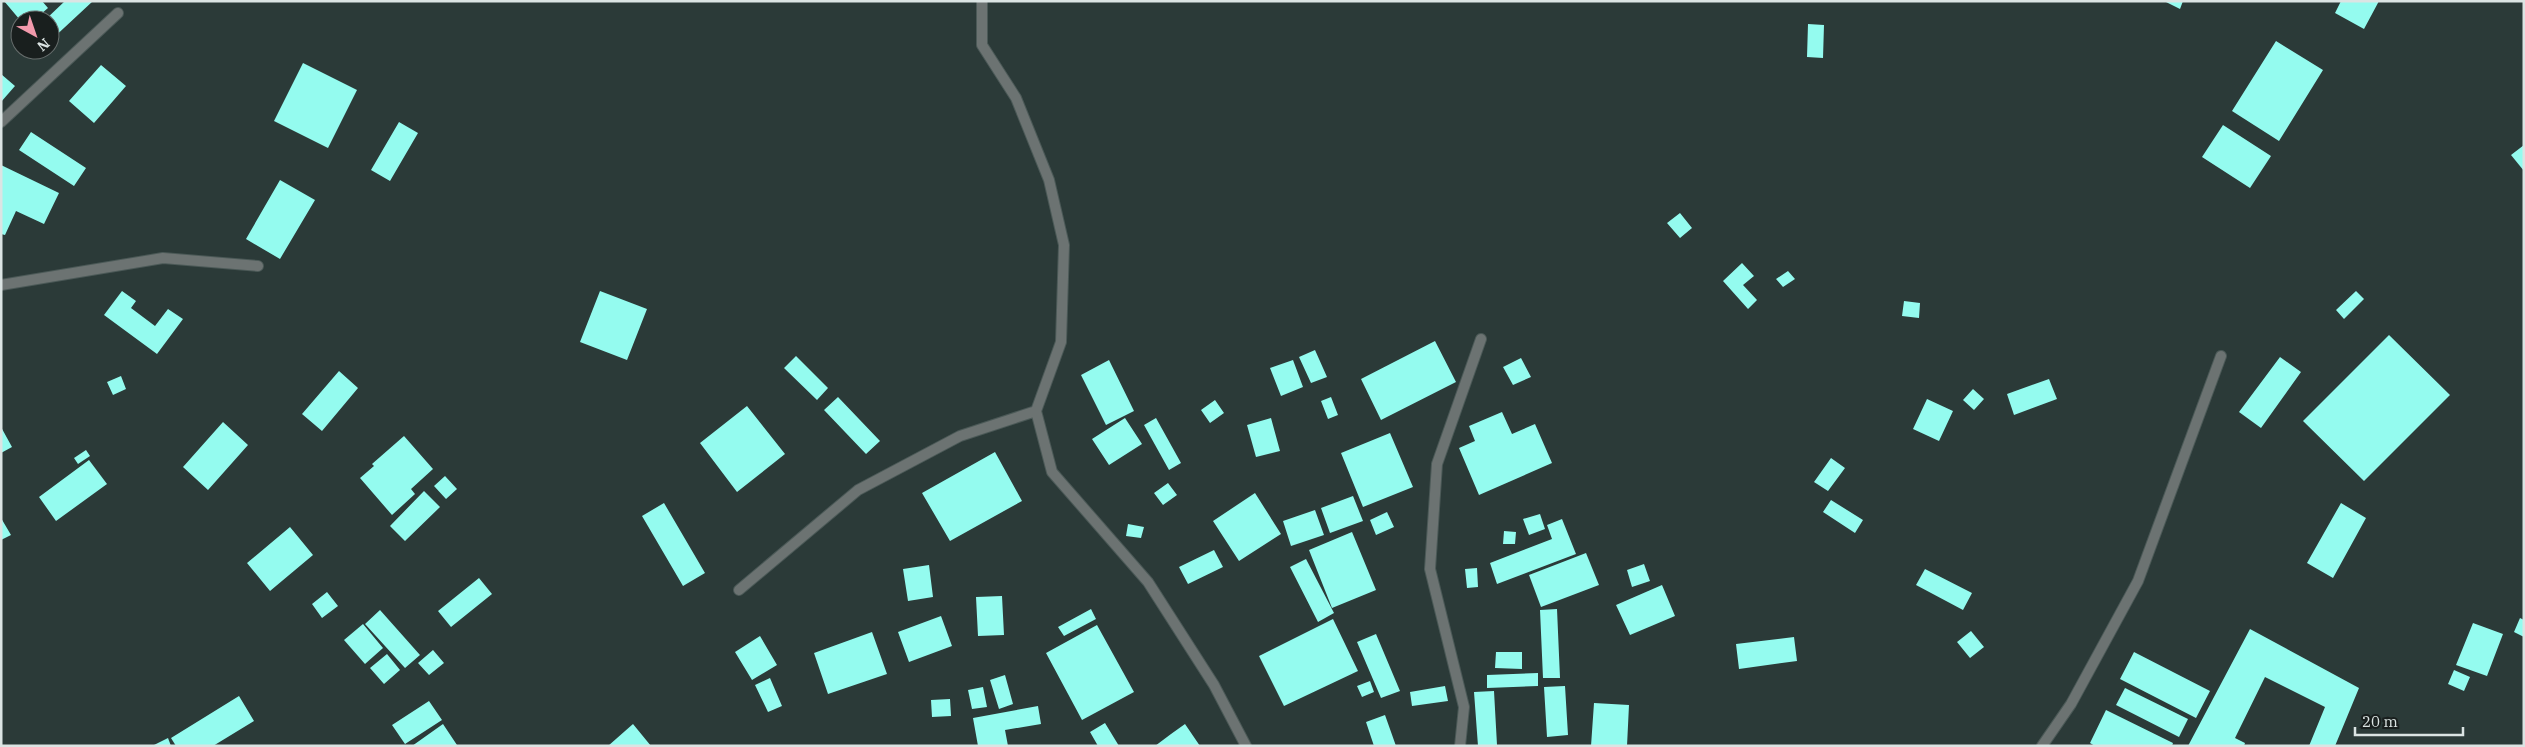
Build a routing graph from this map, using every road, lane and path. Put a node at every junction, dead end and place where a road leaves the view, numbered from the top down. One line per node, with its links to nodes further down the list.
1 (982, 1): 8 (street)
2 (118, 13): 3 (street)
3 (1, 122)
4 (258, 266): 5 (street)
5 (1, 285)
6 (1481, 339): 11 (street)
7 (2221, 356): 12 (street)
8 (1036, 411): 9 (street); 10 (street)
9 (739, 590)
10 (1246, 746)
11 (1460, 746)
12 (2042, 746)

